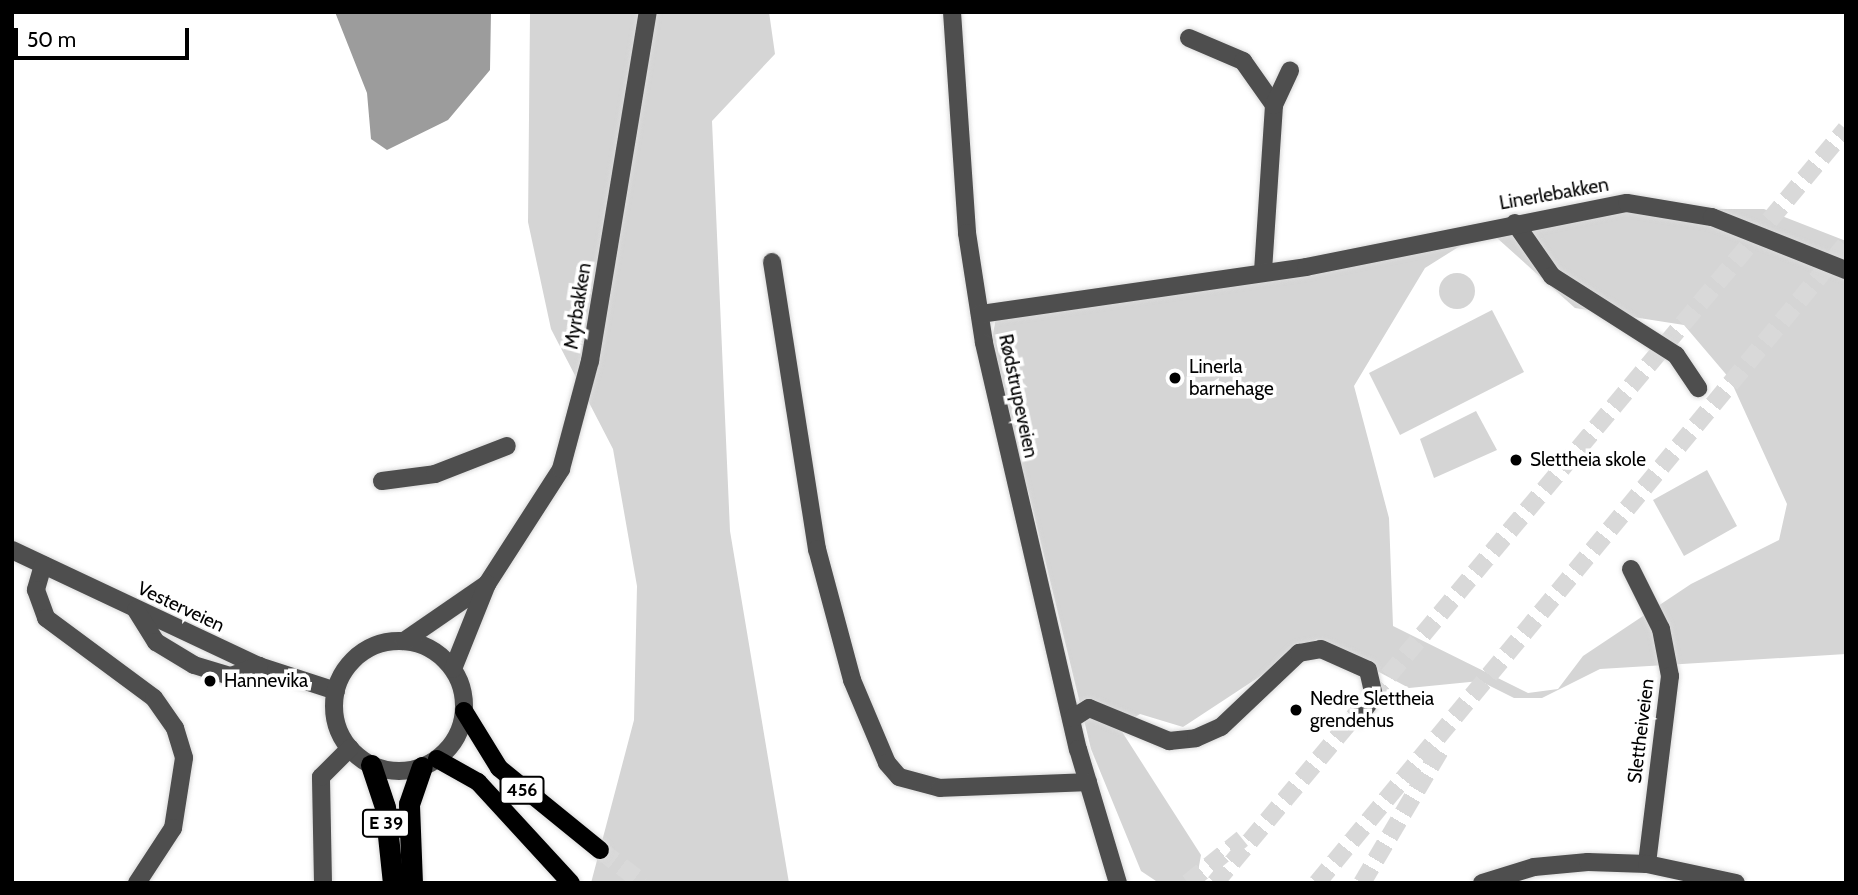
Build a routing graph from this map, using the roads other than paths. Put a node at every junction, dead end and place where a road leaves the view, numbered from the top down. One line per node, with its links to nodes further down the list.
1 (648, 12): 17 (street, Myrbakken)
2 (953, 12): 10 (street, Rødstrupeveien)
3 (1189, 38): 5 (street)
4 (1290, 71): 5 (street)
5 (1274, 105): 9 (street)
6 (1514, 223): 8 (street, Linerlebakken); 9 (street, Linerlebakken); 11 (street)
7 (772, 262): 29 (street)
8 (1846, 270)
9 (1263, 271): 10 (street, Linerlebakken)
10 (980, 314): 24 (street, Rødstrupeveien)
11 (1698, 388)
12 (507, 446): 13 (street)
13 (382, 481)
14 (12, 550): 15 (street, Vesterveien)
15 (43, 565): 18 (street, Vesterveien); 32 (street)
16 (1631, 569): 31 (street, Slettheiveien)
17 (487, 584): 19 (street, Myrbakken); 21 (street, Myrbakken)
18 (136, 610): 20 (street, Vesterveien); 20 (street)
19 (404, 641): 21 (street); 22 (street)
20 (259, 666): 22 (street, Vesterveien)
21 (453, 669): 23 (street)
22 (336, 691): 26 (street)
23 (464, 711): 27 (street); 30 (main road, 456)
24 (1073, 718): 25 (street); 29 (street, Rødstrupeveien)
25 (1358, 718)
26 (350, 748): 28 (street); 33 (street)
27 (430, 764): 28 (street); 35 (highway, E 39); 36 (main road, 456)
28 (371, 765): 34 (highway, E 39)
29 (1088, 782): 37 (street, Rødstrupeveien)
30 (600, 850)
31 (1647, 864): 38 (street); 39 (street)
32 (137, 883)
33 (323, 883)
34 (393, 883)
35 (412, 883)
36 (572, 883)
37 (1118, 883)
38 (1482, 883)
39 (1736, 883)

